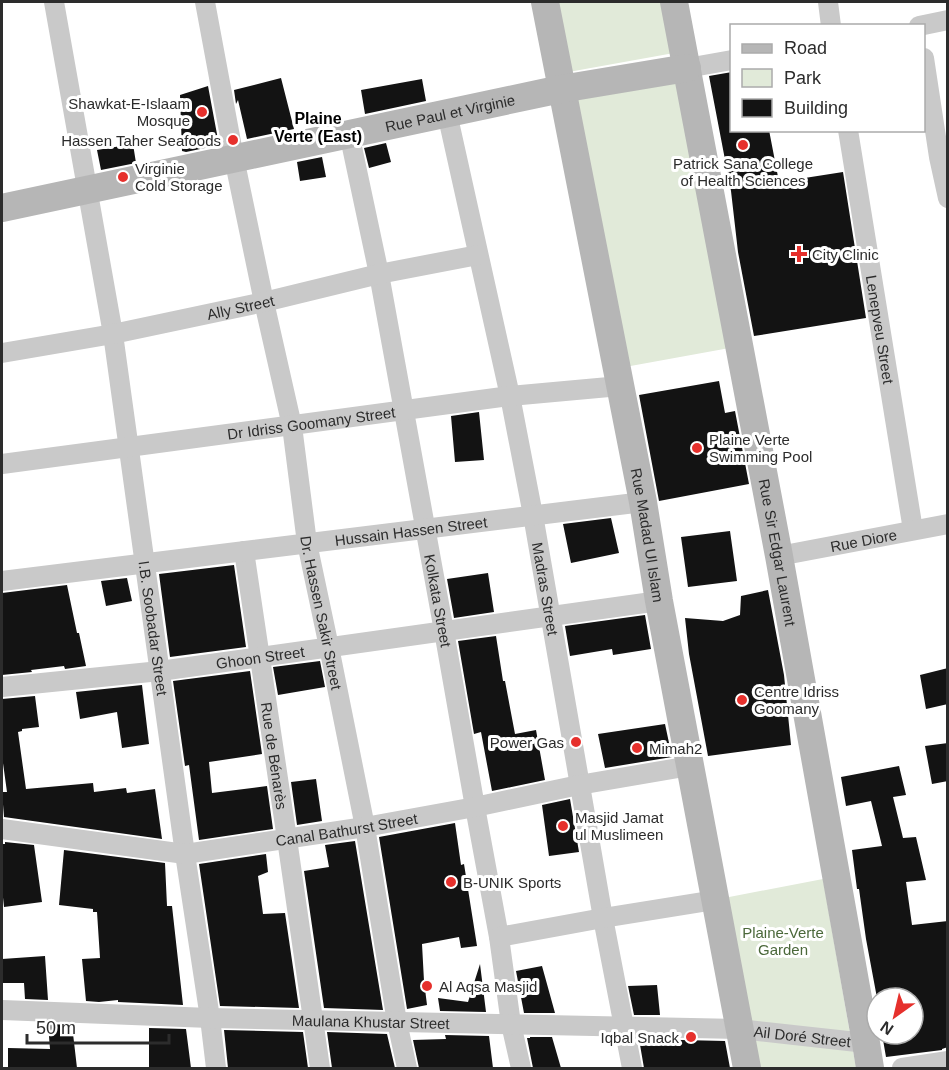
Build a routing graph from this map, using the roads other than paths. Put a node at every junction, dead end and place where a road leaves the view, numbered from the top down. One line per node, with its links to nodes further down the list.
1 (54, 2): 17 (street, I.B. Soobadar Street)
2 (206, 2): 16 (street, Dr. Hassen Sakir Street)
3 (545, 2): 12 (main road, Rue Madad Ul Islam)
4 (674, 2): 11 (main road, Rue Sir Edgar Laurent)
5 (828, 2): 7 (street)
6 (948, 20): 8 (street)
7 (831, 24)
8 (925, 25)
9 (730, 60): 11 (street)
10 (925, 65): 18 (street)
11 (687, 68): 12 (main road, Rue Paul et Virginie); 38 (main road, Rue Sir Edgar Laurent)
12 (561, 89): 13 (main road, Rue Paul et Virginie); 25 (main road, Rue Madad Ul Islam)
13 (447, 113): 15 (main road, Rue Paul et Virginie); 20 (street, Madras Street)
14 (848, 132): 35 (street, Lenepveu Street)
15 (349, 133): 16 (main road, Rue Paul et Virginie); 21 (street, Kolkata Street)
16 (234, 158): 17 (main road, Rue Paul et Virginie); 22 (street, Dr. Hassen Sakir Street)
17 (87, 189): 19 (main road, Rue Paul et Virginie); 23 (street, I.B. Soobadar Street)
18 (948, 198)
19 (2, 208)
20 (478, 255): 21 (street, Ally Street); 26 (street, Madras Street)
21 (379, 274): 22 (street, Ally Street); 27 (street, Kolkata Street)
22 (264, 303): 23 (street, Ally Street); 28 (street, Dr. Hassen Sakir Street)
23 (113, 334): 24 (street, Ally Street); 29 (street, I.B. Soobadar Street)
24 (2, 353)
25 (620, 386): 26 (street, Dr Idriss Goomany Street); 31 (main road, Rue Madad Ul Islam)
26 (510, 396): 27 (street, Dr Idriss Goomany Street); 32 (street, Madras Street)
27 (404, 410): 28 (street, Dr Idriss Goomany Street); 34 (street, Kolkata Street)
28 (292, 426): 29 (street, Dr Idriss Goomany Street); 36 (street, Dr. Hassen Sakir Street)
29 (130, 448): 30 (street, Dr Idriss Goomany Street); 39 (street, I.B. Soobadar Street)
30 (2, 464)
31 (643, 502): 32 (street, Hussain Hassen Street); 41 (main road, Rue Madad Ul Islam)
32 (533, 515): 34 (street, Hussain Hassen Street); 42 (street, Madras Street)
33 (948, 524): 35 (street, Rue Diore)
34 (424, 529): 36 (street, Hussain Hassen Street); 43 (street, Kolkata Street)
35 (913, 530): 38 (street, Rue Diore)
36 (307, 543): 37 (street, Hussain Hassen Street); 44 (street, Dr. Hassen Sakir Street)
37 (244, 551): 39 (street, Hussain Hassen Street); 45 (street, Rue de Bénarès)
38 (778, 556): 65 (main road, Rue Sir Edgar Laurent)
39 (146, 563): 40 (street, Hussain Hassen Street); 46 (street, I.B. Soobadar Street)
40 (2, 582)
41 (659, 601): 42 (street, Ghoon Street); 48 (main road, Rue Madad Ul Islam)
42 (550, 617): 43 (street, Ghoon Street); 49 (street, Madras Street)
43 (444, 631): 44 (street, Ghoon Street); 50 (street, Kolkata Street)
44 (329, 647): 45 (street, Ghoon Street); 51 (street, Dr. Hassen Sakir Street)
45 (260, 657): 46 (street, Ghoon Street); 53 (street, Rue de Bénarès)
46 (160, 671): 47 (street, Ghoon Street); 54 (street, I.B. Soobadar Street)
47 (2, 687)
48 (690, 766): 49 (street, Canal Bathurst Street); 55 (main road, Rue Madad Ul Islam)
49 (579, 785): 50 (street, Canal Bathurst Street); 56 (street, Madras Street)
50 (475, 807): 51 (street, Canal Bathurst Street); 57 (street, Kolkata Street)
51 (365, 827): 53 (street, Canal Bathurst Street); 61 (street, Dr. Hassen Sakir Street)
52 (2, 829): 54 (street, Canal Bathurst Street)
53 (287, 839): 54 (street, Canal Bathurst Street); 60 (street, Rue de Bénarès)
54 (185, 854): 59 (street, I.B. Soobadar Street)
55 (715, 900): 56 (street); 64 (main road, Rue Madad Ul Islam)
56 (603, 918): 57 (street); 63 (street, Madras Street)
57 (499, 937): 62 (street, Kolkata Street)
58 (2, 1010): 59 (street, Maulana Khustar Street)
59 (210, 1018): 60 (street, Maulana Khustar Street); 67 (street, I.B. Soobadar Street)
60 (313, 1020): 61 (street, Maulana Khustar Street); 68 (street, Rue de Bénarès)
61 (398, 1022): 62 (street, Maulana Khustar Street); 69 (street, Dr. Hassen Sakir Street)
62 (511, 1024): 63 (street, Maulana Khustar Street); 70 (street, Kolkata Street)
63 (622, 1026): 64 (street, Maulana Khustar Street); 71 (street, Madras Street)
64 (739, 1029): 65 (street, Ail Doré Street); 72 (main road, Rue Madad Ul Islam)
65 (868, 1056)
66 (948, 1061): 73 (street)
67 (216, 1068)
68 (320, 1068)
69 (407, 1068)
70 (520, 1068)
71 (632, 1068)
72 (747, 1068)
73 (902, 1068)

